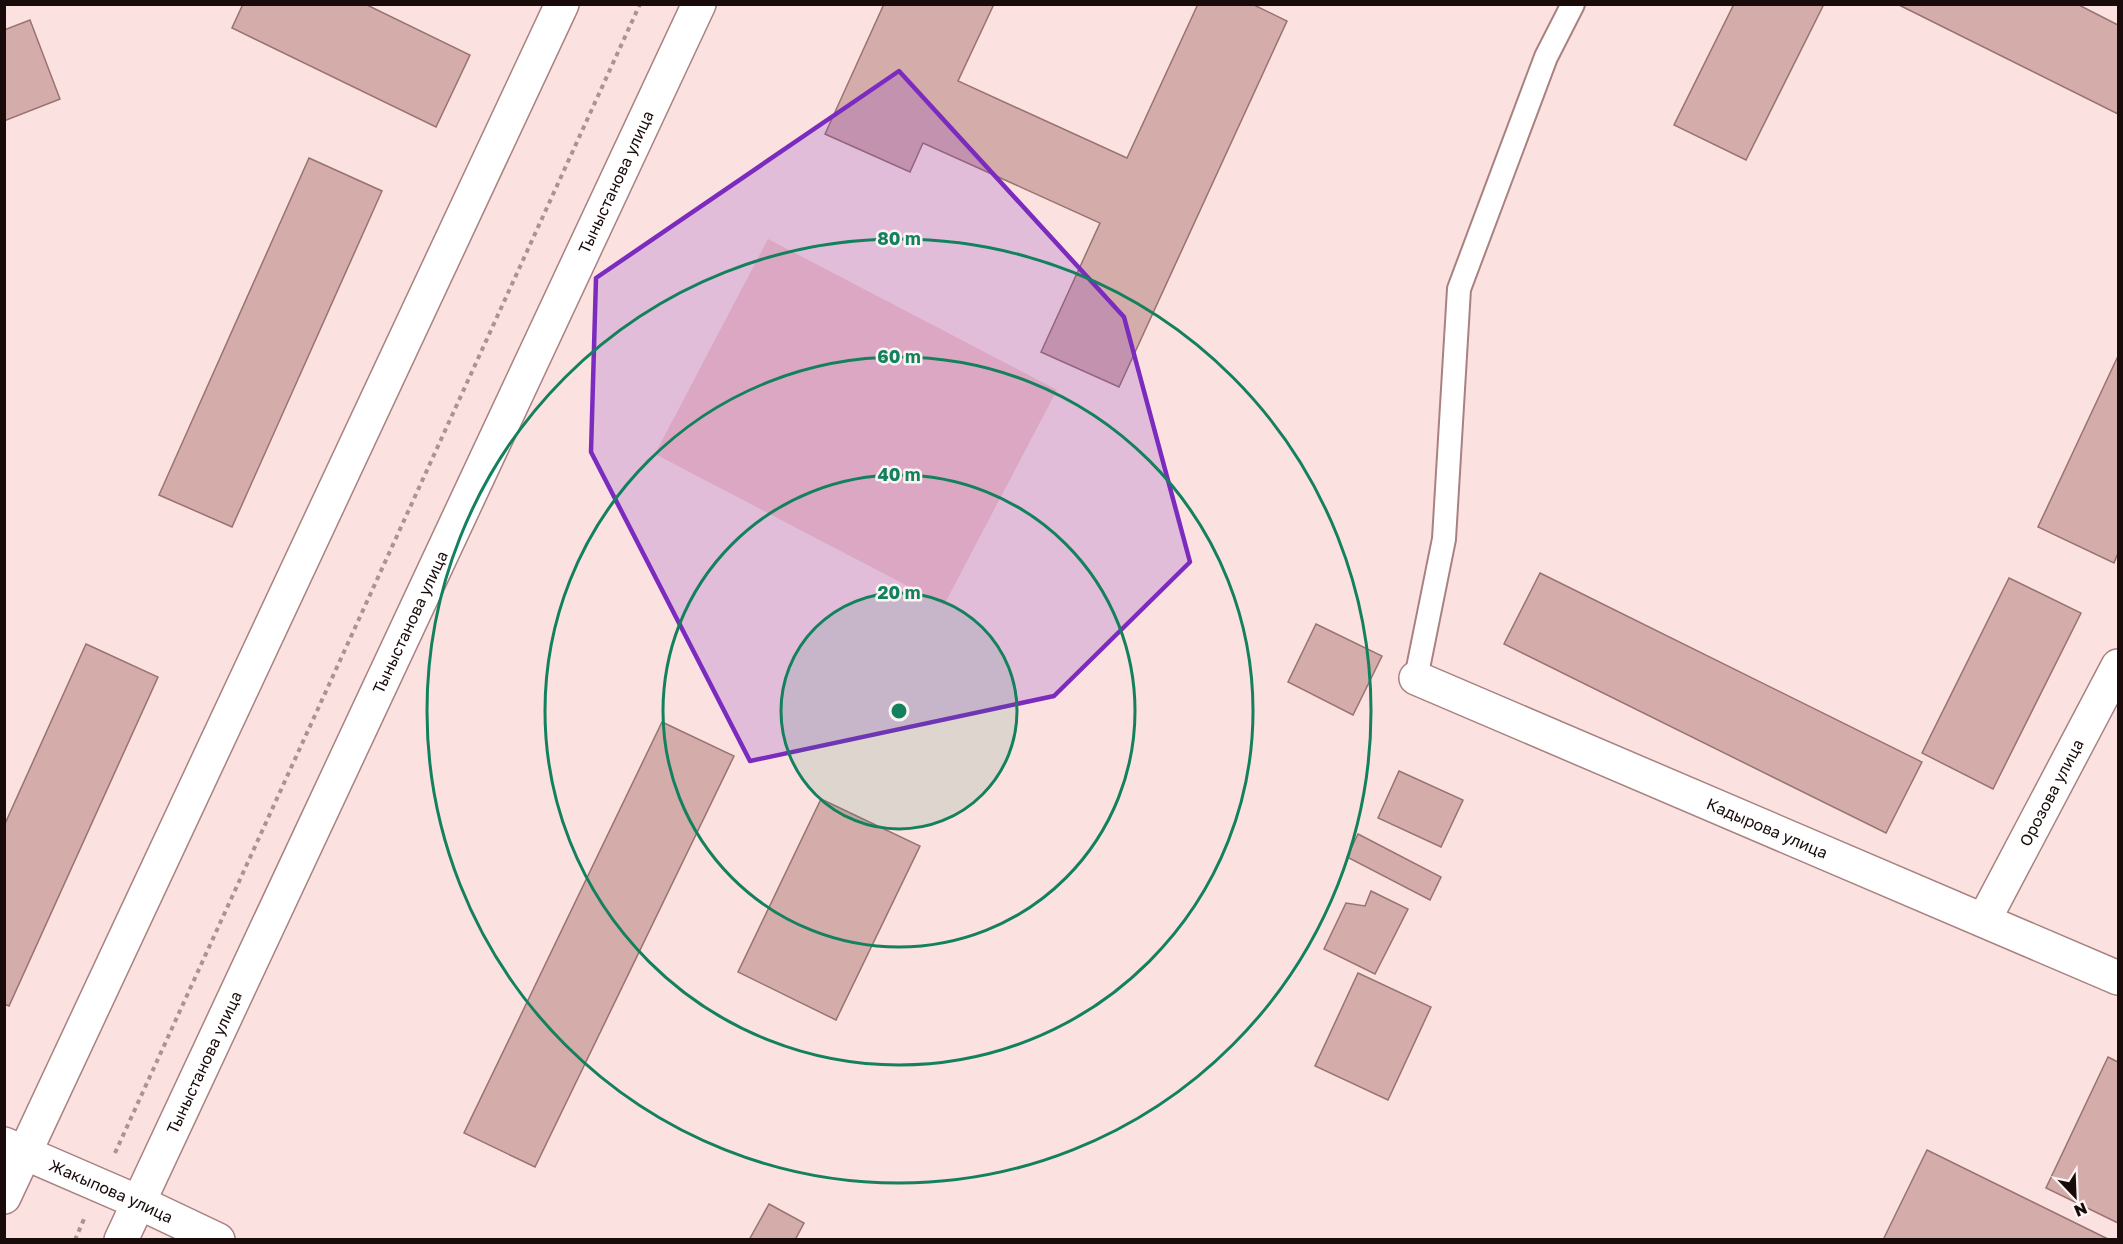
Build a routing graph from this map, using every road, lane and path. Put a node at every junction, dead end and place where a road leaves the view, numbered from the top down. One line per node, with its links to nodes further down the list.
1 (562, 4): 9 (street)
2 (640, 4): 10 (path)
3 (699, 4): 12 (street, Тыныстанова улица)
4 (1573, 4): 6 (lane)
5 (2118, 666): 7 (street, Орозова улица)
6 (1416, 678): 7 (street, Кадырова улица)
7 (1984, 920): 8 (street, Кадырова улица)
8 (2118, 978)
9 (14, 1149): 10 (street, Жакыпова улица); 11 (street)
10 (100, 1186): 12 (street, Жакыпова улица); 13 (path)
11 (4, 1197)
12 (138, 1202): 14 (street, Тыныстанова улица); 15 (street, Жакыпова улица)
13 (75, 1239)
14 (121, 1239)
15 (218, 1239)

